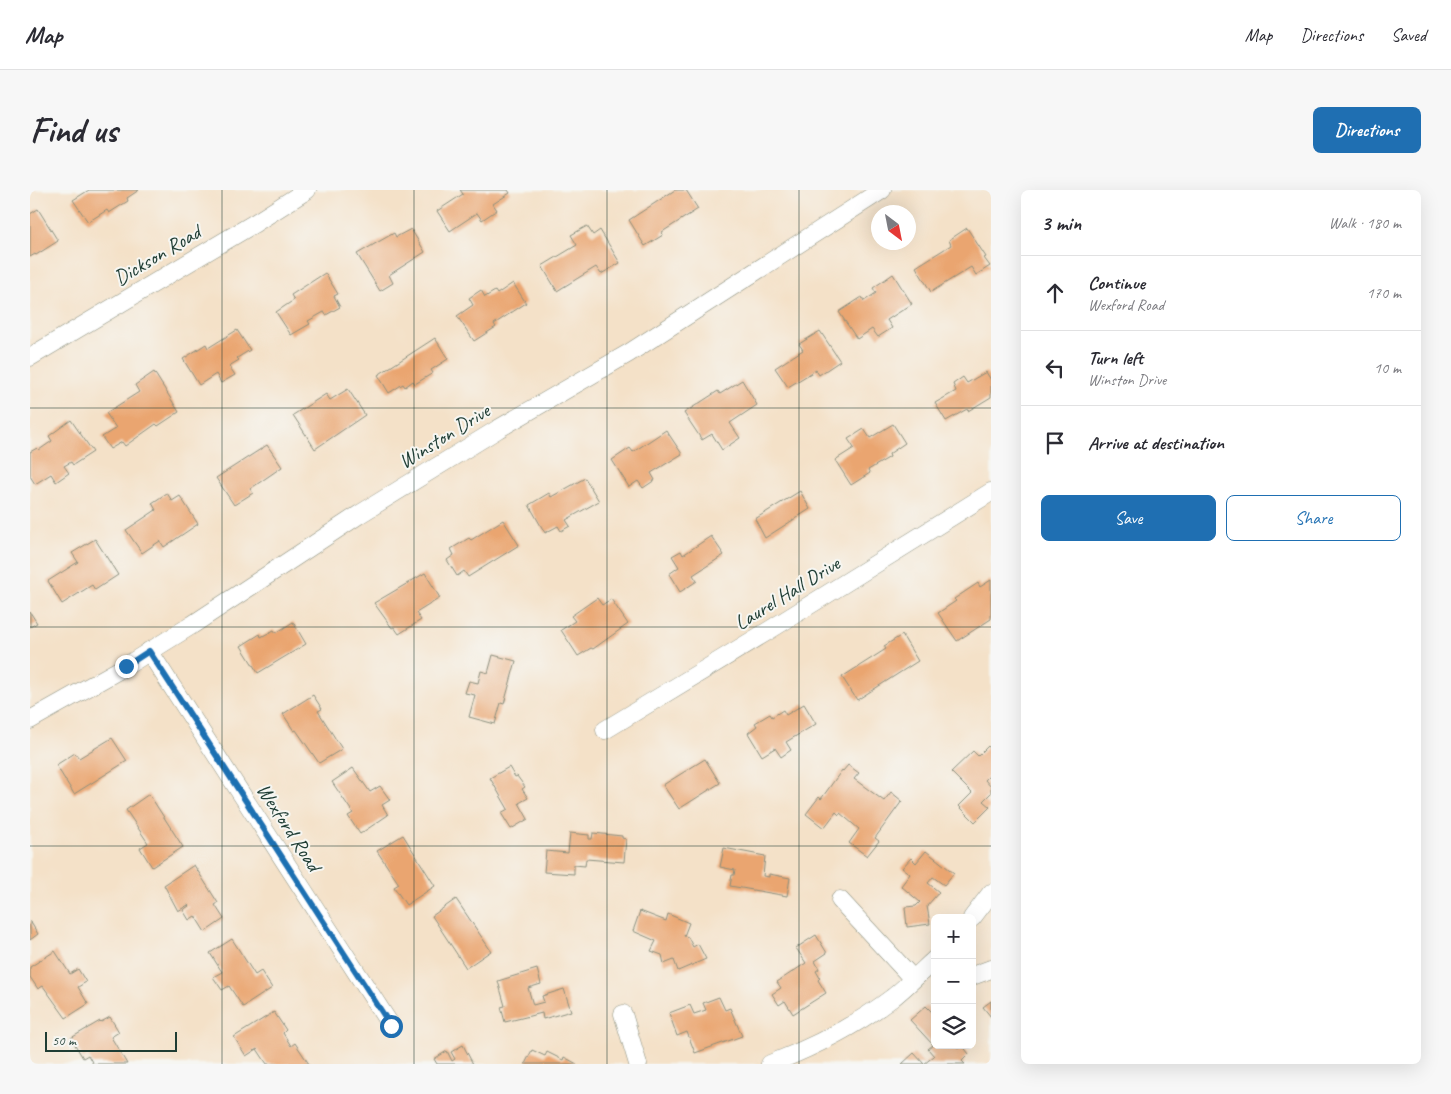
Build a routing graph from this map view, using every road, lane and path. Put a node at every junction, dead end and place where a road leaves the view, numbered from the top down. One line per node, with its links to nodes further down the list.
1 (307, 190): 3 (street, Dickson Road)
2 (882, 190): 5 (street, Winston Drive)
3 (30, 357)
4 (991, 492): 7 (street, Laurel Hall Drive)
5 (149, 651): 6 (street, Winston Drive); 16 (street, Wexford Road)
6 (30, 720)
7 (605, 730)
8 (991, 893): 10 (street)
9 (840, 900): 14 (street)
10 (975, 914)
11 (931, 963): 14 (street)
12 (991, 969): 13 (street)
13 (976, 975)
14 (913, 979): 18 (street)
15 (622, 1014): 17 (street)
16 (391, 1026)
17 (638, 1064)
18 (770, 1064)

